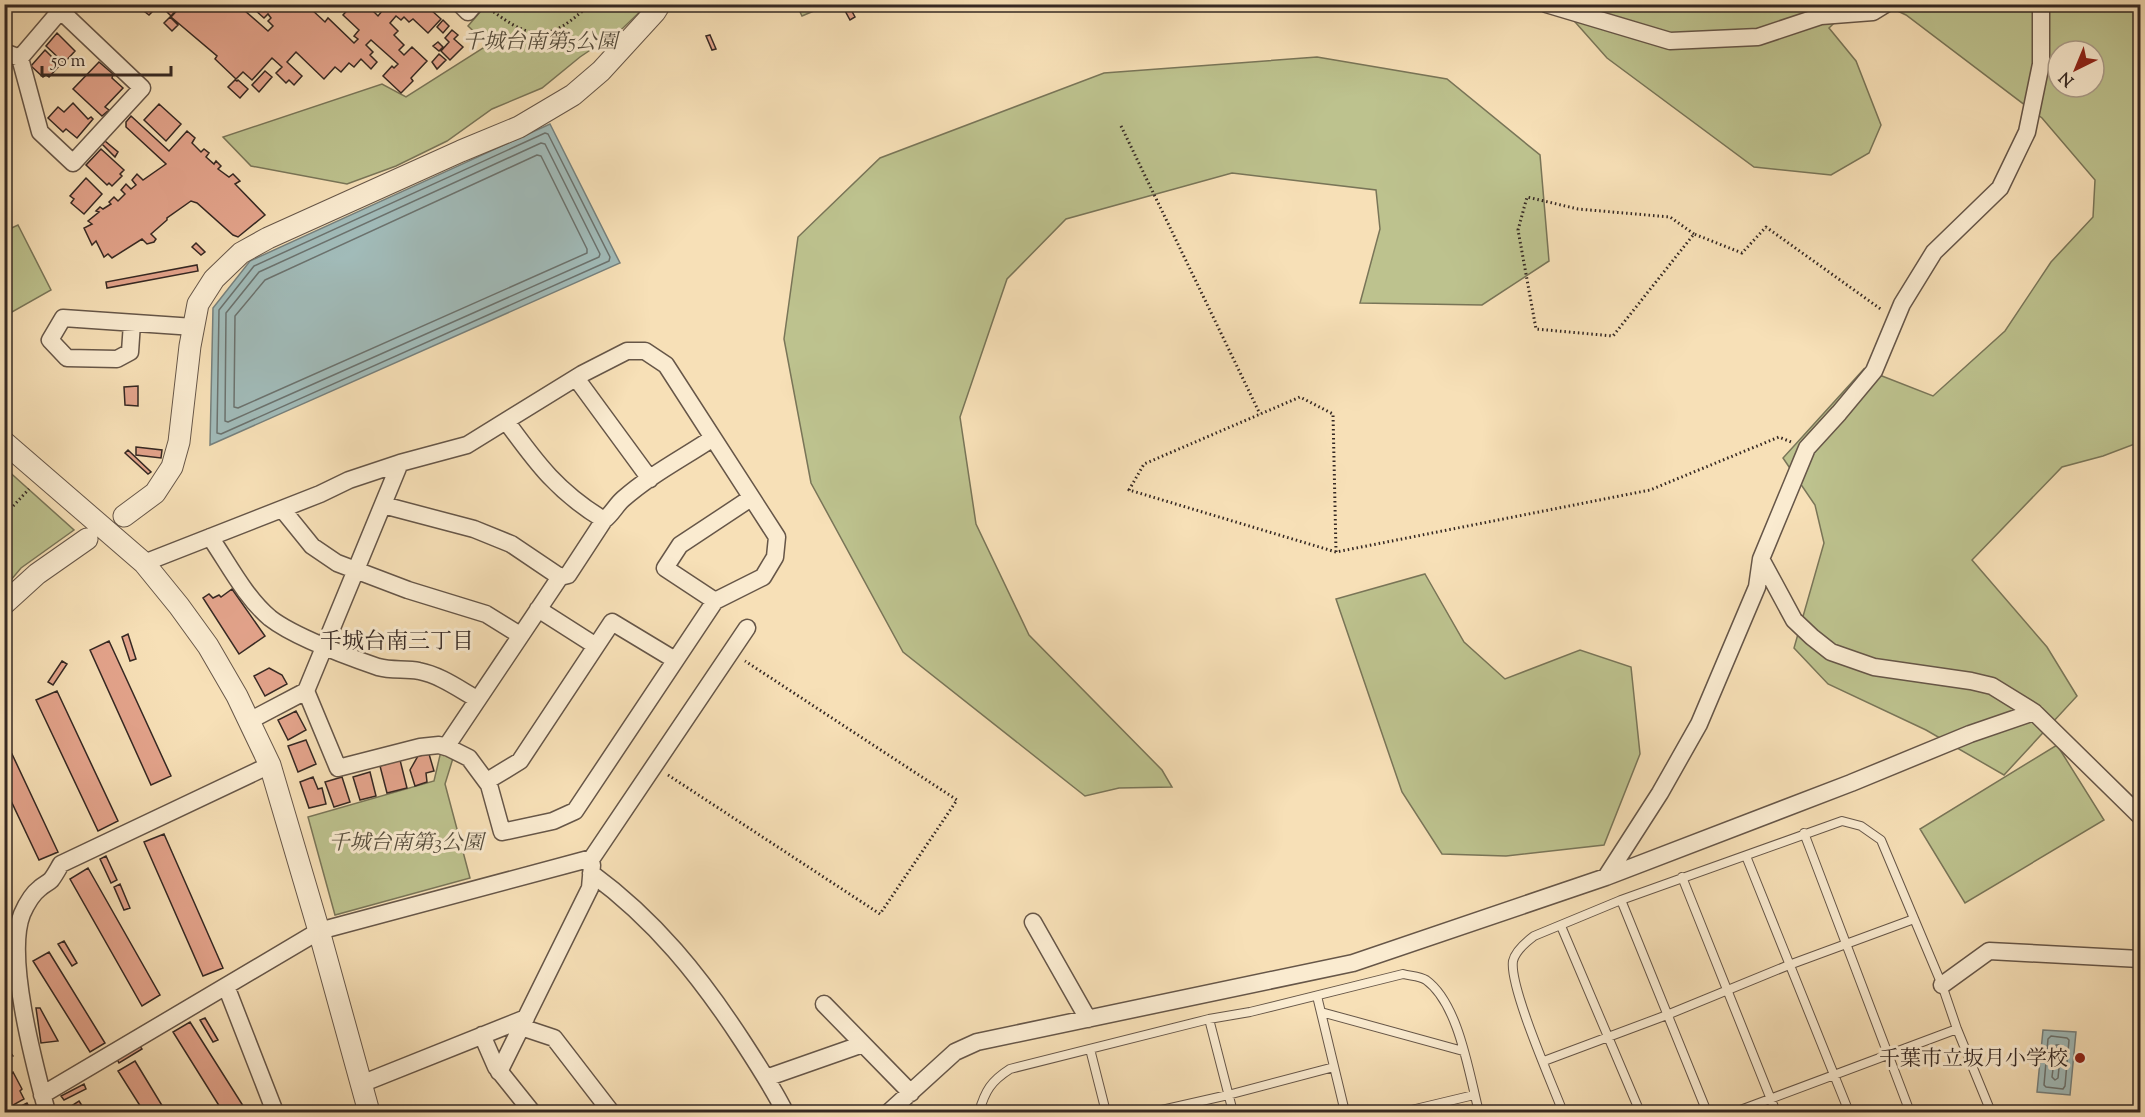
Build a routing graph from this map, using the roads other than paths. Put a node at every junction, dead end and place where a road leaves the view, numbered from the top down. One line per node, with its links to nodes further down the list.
1 (460, 4): 2 (street)
2 (475, 4)
3 (660, 4): 10 (street)
4 (1546, 4): 5 (street)
5 (1886, 4)
6 (2041, 4): 24 (street)
7 (63, 8): 8 (street); 8 (street)
8 (12, 55)
9 (132, 323): 9 (street); 10 (street)
10 (194, 327): 20 (street)
11 (576, 378): 12 (street); 13 (street); 16 (street)
12 (506, 421): 15 (street); 21 (street)
13 (713, 438): 16 (street); 17 (street)
14 (4, 442): 25 (street)
15 (400, 463): 18 (street); 19 (street)
16 (650, 479): 21 (street)
17 (752, 498): 28 (street); 28 (street)
18 (383, 505): 26 (street); 27 (street)
19 (282, 509): 22 (street); 26 (street)
20 (124, 516)
21 (604, 520): 27 (street)
22 (210, 537): 25 (street); 33 (street)
23 (87, 539): 29 (street)
24 (1761, 559): 38 (street); 47 (street)
25 (144, 563): 39 (street)
26 (356, 570): 32 (street); 33 (street)
27 (560, 578): 30 (street)
28 (715, 602): 35 (street)
29 (4, 604)
30 (538, 609): 32 (street); 34 (street)
31 (747, 628): 46 (street)
32 (520, 635): 37 (street)
33 (325, 646): 36 (street); 37 (street)
34 (596, 646): 35 (street); 42 (street)
35 (675, 660): 42 (street)
36 (306, 691): 39 (street); 40 (street)
37 (477, 699): 40 (street)
38 (2034, 712): 43 (street); 47 (street)
39 (249, 721): 41 (street)
40 (446, 747): 42 (street)
41 (270, 765): 53 (street); 81 (street)
42 (487, 781)
43 (2140, 816)
44 (1804, 833): 45 (lane); 50 (lane); 54 (lane)
45 (1746, 856): 48 (lane); 56 (lane)
46 (592, 866): 53 (street); 66 (street); 78 (street)
47 (1606, 877): 64 (street)
48 (1682, 878): 49 (lane); 59 (lane)
49 (1621, 900): 52 (lane); 63 (lane)
50 (1914, 919): 54 (lane); 57 (lane)
51 (1033, 922): 64 (street)
52 (1562, 926): 69 (lane); 74 (lane)
53 (319, 931): 58 (street); 79 (street)
54 (1846, 944): 56 (lane); 73 (lane)
55 (2140, 959): 57 (street)
56 (1789, 965): 59 (lane); 77 (lane)
57 (1942, 985): 67 (lane)
58 (226, 986): 81 (street); 86 (street)
59 (1727, 990): 63 (lane); 84 (lane)
60 (1317, 996): 62 (lane); 65 (lane); 72 (lane)
61 (824, 1004): 70 (street)
62 (1321, 1012): 72 (lane); 75 (lane)
63 (1667, 1015): 69 (lane); 101 (lane)
64 (1088, 1019): 80 (street)
65 (1209, 1019): 71 (lane); 82 (lane)
66 (524, 1022): 68 (street); 76 (street); 89 (street)
67 (1957, 1029): 73 (lane); 106 (lane)
68 (482, 1035): 76 (street); 79 (street)
69 (1608, 1037): 74 (lane); 100 (lane)
70 (863, 1044): 78 (street); 80 (street)
71 (1090, 1049): 92 (lane); 93 (lane)
72 (1463, 1051): 83 (lane)
73 (1887, 1055): 77 (lane); 105 (lane)
74 (1544, 1061): 99 (lane)
75 (1334, 1067): 82 (lane); 96 (lane)
76 (500, 1072): 88 (street)
77 (1834, 1075): 84 (lane); 104 (lane)
78 (766, 1078): 90 (street)
79 (361, 1084): 87 (street)
80 (911, 1093): 91 (street)
81 (42, 1095): 85 (street)
82 (1228, 1095): 94 (lane); 95 (lane)
83 (1474, 1095): 97 (lane); 98 (lane)
84 (1770, 1098): 102 (lane); 103 (lane)
85 (47, 1113)
86 (275, 1113)
87 (369, 1113)
88 (532, 1113)
89 (611, 1113)
90 (785, 1113)
91 (890, 1113)
92 (979, 1113)
93 (1106, 1113)
94 (1153, 1113)
95 (1233, 1113)
96 (1345, 1113)
97 (1403, 1113)
98 (1479, 1113)
99 (1563, 1113)
100 (1640, 1113)
101 (1707, 1113)
102 (1735, 1113)
103 (1776, 1113)
104 (1849, 1113)
105 (1910, 1113)
106 (1991, 1113)

